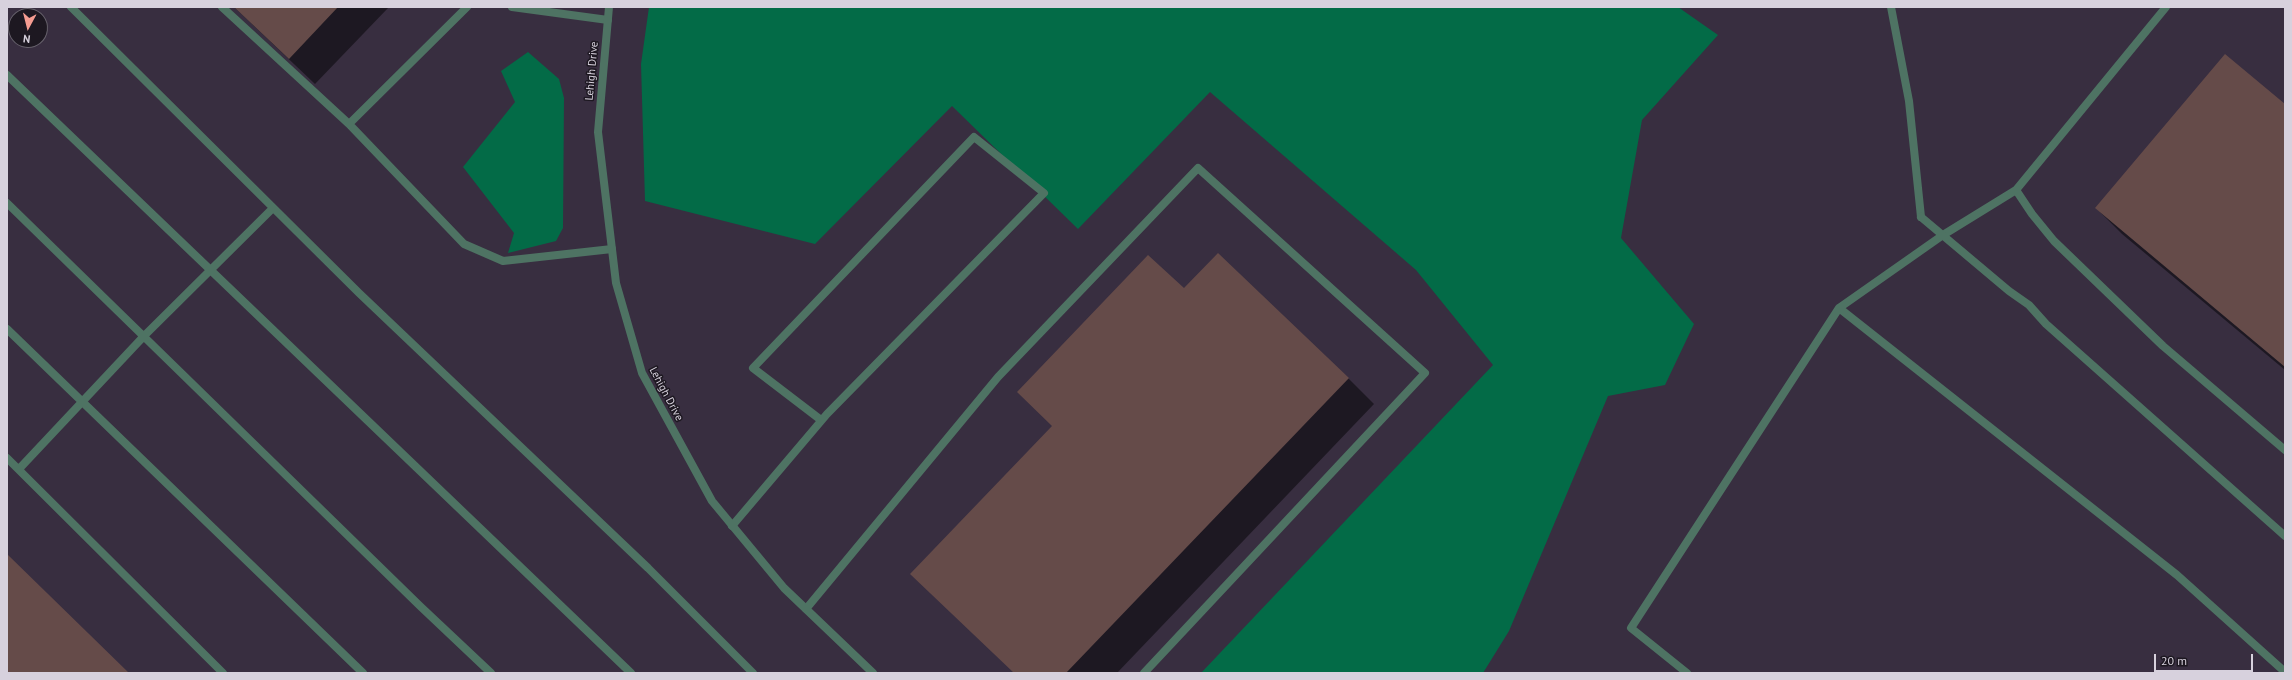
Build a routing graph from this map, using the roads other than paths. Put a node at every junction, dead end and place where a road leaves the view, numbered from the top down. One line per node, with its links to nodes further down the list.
1 (71, 7): 13 (street)
2 (222, 7): 10 (street)
3 (467, 7): 10 (street)
4 (512, 7): 8 (street)
5 (609, 7): 8 (street, Lehigh Drive)
6 (1892, 7): 14 (street)
7 (2166, 7): 11 (street)
8 (608, 20): 15 (street, Lehigh Drive)
9 (7, 75): 16 (street)
10 (348, 124): 15 (street)
11 (2016, 190): 14 (street); 22 (street)
12 (7, 203): 19 (street)
13 (273, 208): 16 (street); 33 (street)
14 (1943, 235): 17 (street); 26 (street)
15 (612, 249): 25 (street, Lehigh Drive)
16 (210, 270): 19 (street); 32 (street)
17 (1839, 308): 28 (street); 36 (street)
18 (7, 329): 20 (street)
19 (144, 336): 20 (street); 31 (street)
20 (82, 402): 24 (street); 30 (street)
21 (822, 420): 21 (street); 25 (street)
22 (2285, 450)
23 (7, 458): 24 (street)
24 (19, 469): 29 (street)
25 (732, 526): 27 (street, Lehigh Drive)
26 (2285, 536)
27 (806, 609): 34 (street, Lehigh Drive); 35 (street)
28 (2285, 672)
29 (224, 673)
30 (362, 673)
31 (491, 673)
32 (631, 673)
33 (753, 673)
34 (874, 673)
35 (1144, 673)
36 (1687, 673)

